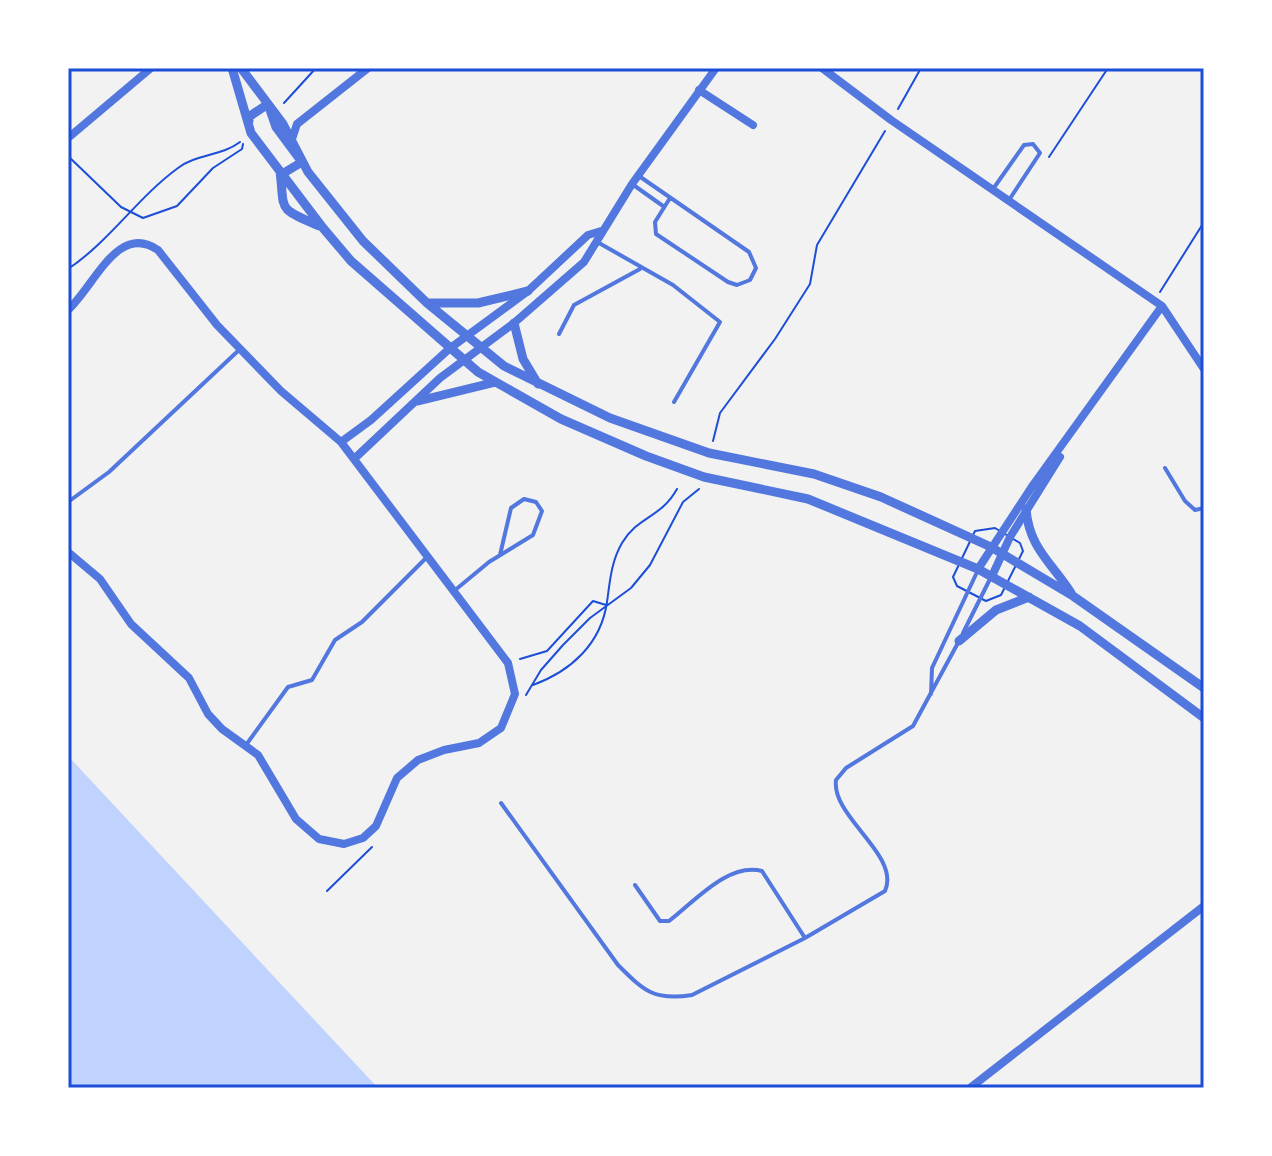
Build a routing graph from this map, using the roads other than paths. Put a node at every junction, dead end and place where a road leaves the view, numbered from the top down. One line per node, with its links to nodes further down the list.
1 (151, 68): 11 (street)
2 (232, 68): 9 (street)
3 (241, 68): 8 (street)
4 (368, 68): 12 (street)
5 (716, 68): 7 (street)
6 (822, 68): 17 (street)
7 (699, 90): 10 (street); 15 (street)
8 (271, 107): 9 (street); 12 (street); 13 (street)
9 (247, 118): 14 (street)
10 (753, 125)
11 (68, 138)
12 (292, 139): 13 (street)
13 (302, 162): 14 (street); 26 (street)
14 (282, 174): 21 (street); 21 (street)
15 (639, 176): 16 (street); 18 (lane)
16 (632, 184): 20 (lane); 22 (street)
17 (993, 189): 19 (street); 19 (lane)
18 (670, 198): 20 (lane); 20 (lane)
19 (1009, 200): 27 (street)
20 (664, 206)
21 (323, 228): 34 (street)
22 (601, 231): 23 (street); 25 (street)
23 (599, 243): 24 (lane); 29 (street)
24 (640, 269): 30 (lane); 40 (lane)
25 (528, 291): 26 (street); 31 (street)
26 (427, 303): 31 (street)
27 (1158, 304): 36 (street); 41 (street)
28 (68, 310): 33 (street)
29 (514, 323): 32 (street); 38 (street)
30 (559, 334)
31 (466, 336): 32 (street); 34 (street)
32 (478, 347): 35 (street); 38 (street)
33 (240, 349): 42 (street); 45 (lane)
34 (449, 349): 35 (street); 42 (street)
35 (462, 359): 37 (street); 39 (street)
36 (1203, 365)
37 (496, 382): 39 (street); 53 (street)
38 (538, 384): 48 (street)
39 (418, 401): 43 (street)
40 (674, 402)
41 (1071, 434): 47 (street); 48 (street)
42 (341, 442): 43 (street)
43 (354, 459): 52 (street)
44 (1165, 468): 46 (lane)
45 (68, 502)
46 (1204, 508)
47 (1026, 509): 50 (street); 56 (street)
48 (991, 547): 50 (street); 53 (street)
49 (68, 552): 64 (street)
50 (1002, 553): 54 (street); 56 (street)
51 (500, 555): 51 (lane); 55 (lane)
52 (428, 557): 55 (street); 64 (lane)
53 (978, 569): 54 (street); 62 (lane)
54 (992, 576): 57 (street); 58 (lane)
55 (454, 591): 64 (street)
56 (1073, 596): 59 (street)
57 (1029, 597): 58 (street); 63 (street)
58 (959, 641): 62 (lane)
59 (1191, 677): 60 (street); 61 (street)
60 (1204, 678)
61 (1204, 688)
62 (931, 694): 68 (lane)
63 (1204, 718)
64 (245, 746)
65 (501, 803): 68 (lane)
66 (635, 885): 68 (lane)
67 (1204, 906): 69 (street)
68 (805, 938)
69 (970, 1088)

